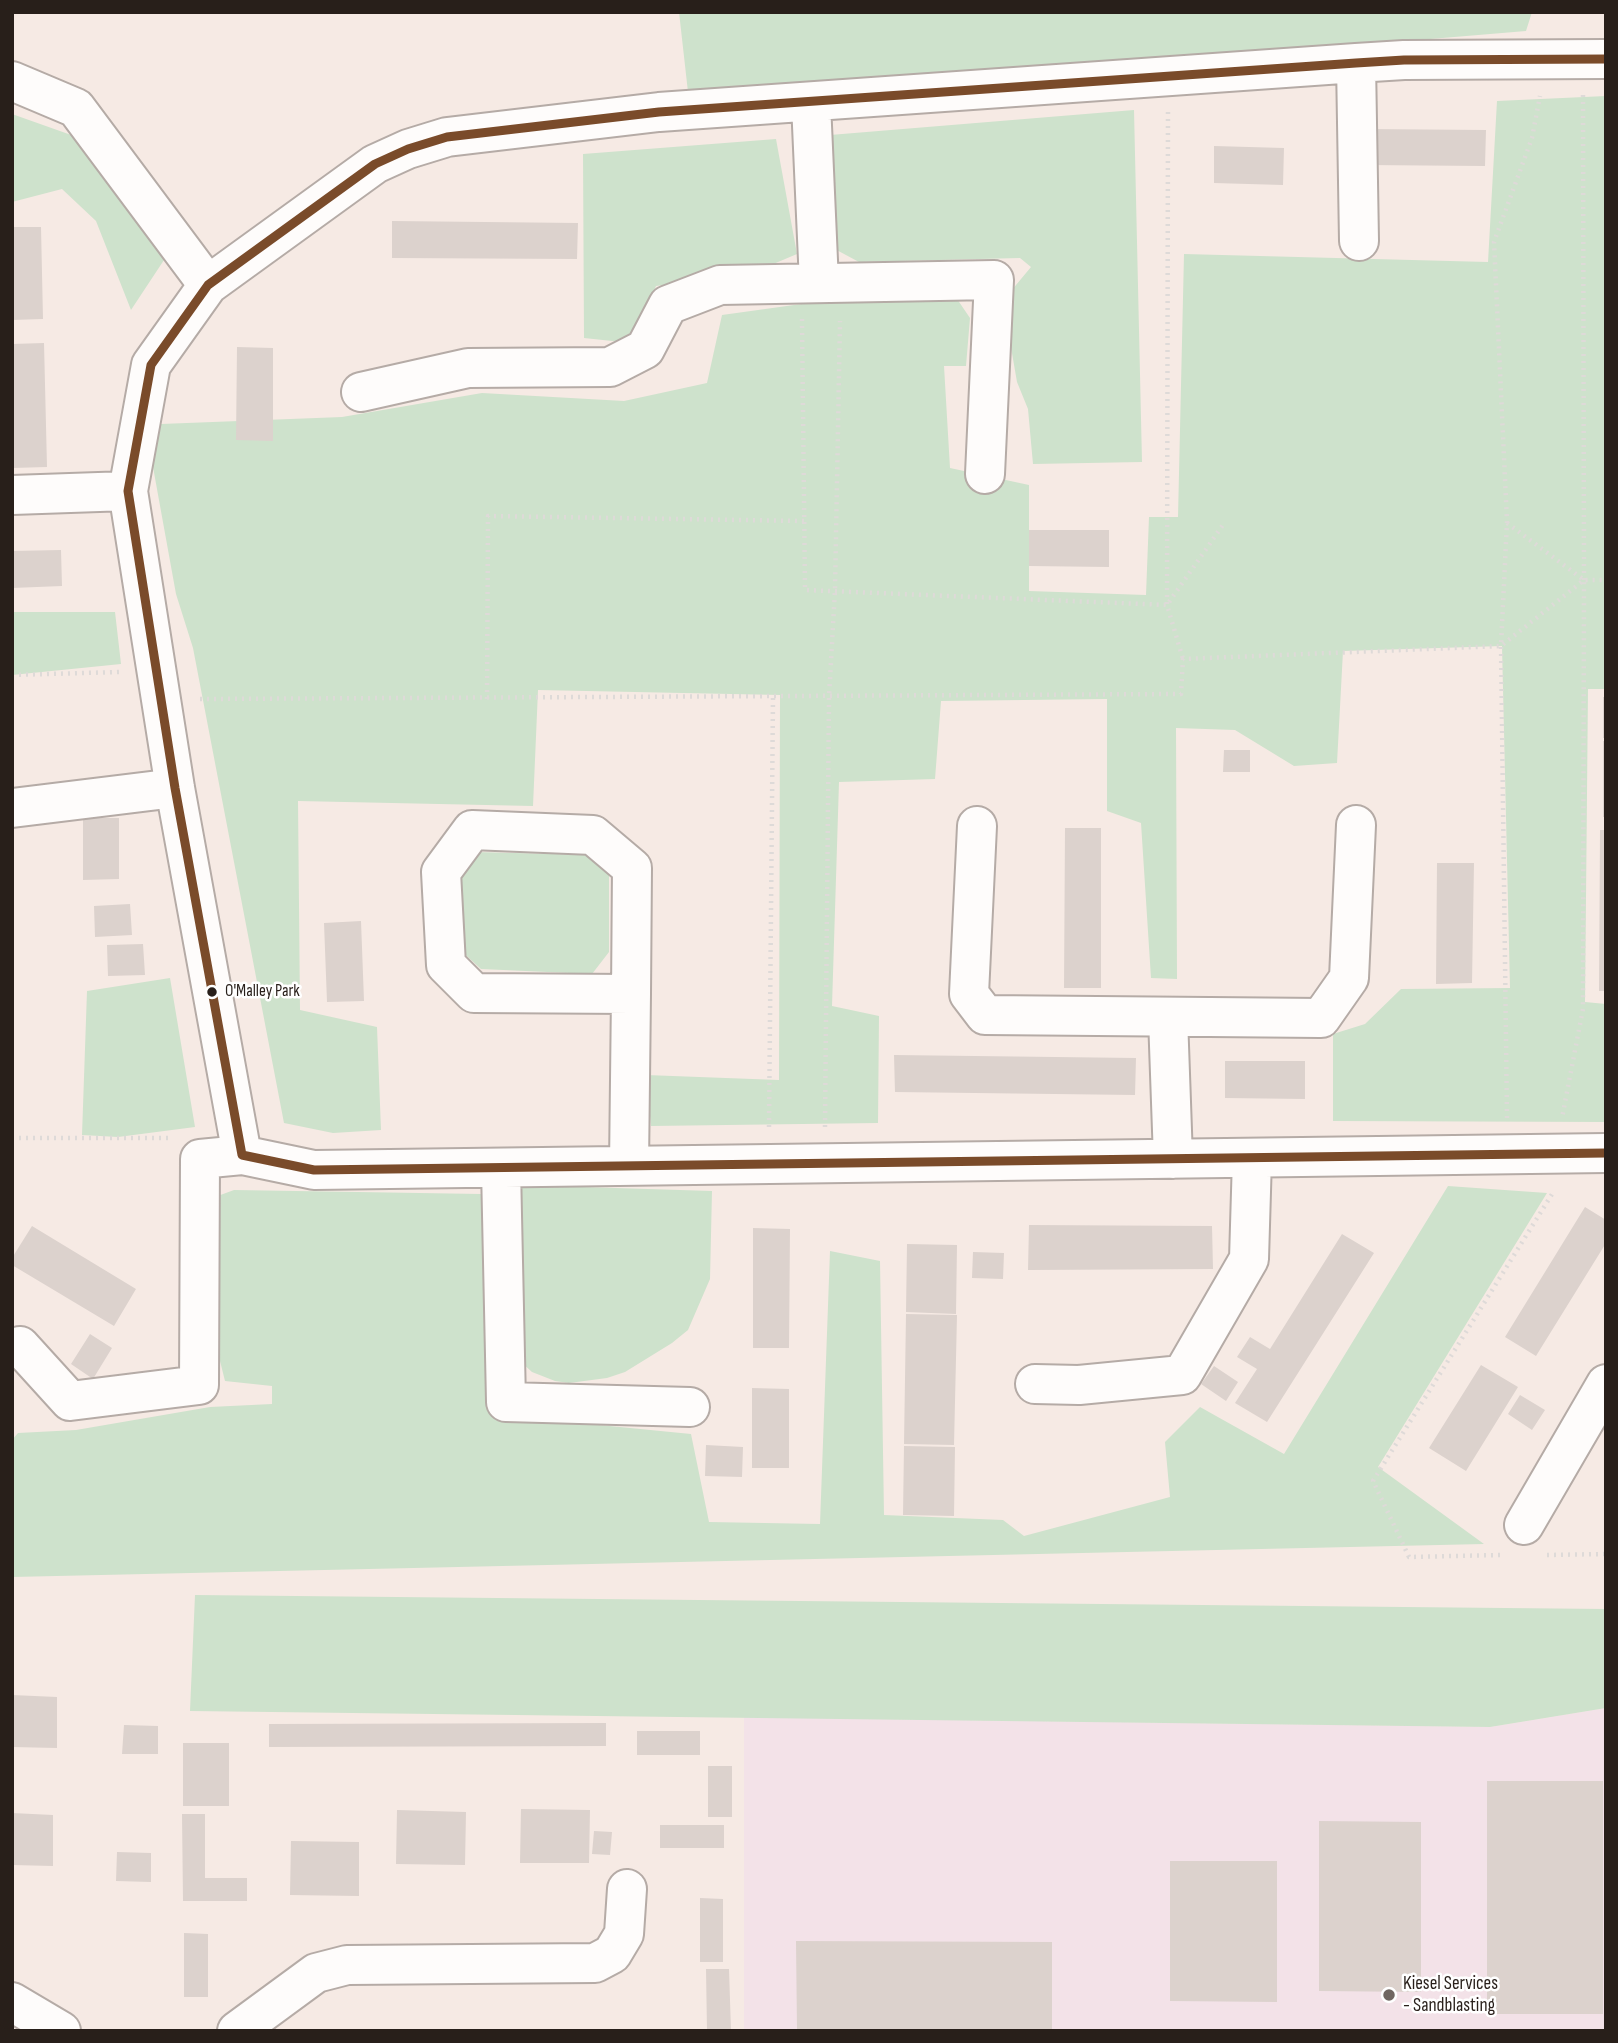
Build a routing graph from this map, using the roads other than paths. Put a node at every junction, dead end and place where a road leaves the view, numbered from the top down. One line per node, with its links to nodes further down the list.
1 (1579, 59): 2 (street)
2 (1356, 63): 4 (street); 5 (street)
3 (12, 81): 7 (street)
4 (811, 103): 6 (street); 7 (street)
5 (1359, 241)
6 (820, 283): 8 (street); 9 (street)
7 (208, 285): 10 (street)
8 (361, 392)
9 (985, 474)
10 (128, 491): 11 (street); 12 (street)
11 (12, 495)
12 (175, 788): 13 (street); 19 (street)
13 (12, 807)
14 (1356, 825): 17 (street)
15 (977, 826): 17 (street)
16 (631, 994): 16 (street); 22 (street)
17 (1168, 1017): 21 (street)
18 (1606, 1153): 20 (street)
19 (242, 1154): 23 (street); 24 (street)
20 (1252, 1158): 21 (street); 25 (street)
21 (1173, 1159): 22 (street)
22 (629, 1166): 23 (street)
23 (501, 1168): 27 (street)
24 (20, 1346)
25 (1035, 1384)
26 (1606, 1384): 28 (street)
27 (690, 1407)
28 (1532, 1540)
29 (627, 1889): 32 (street)
30 (12, 2002): 31 (street)
31 (61, 2031)
32 (237, 2031)

